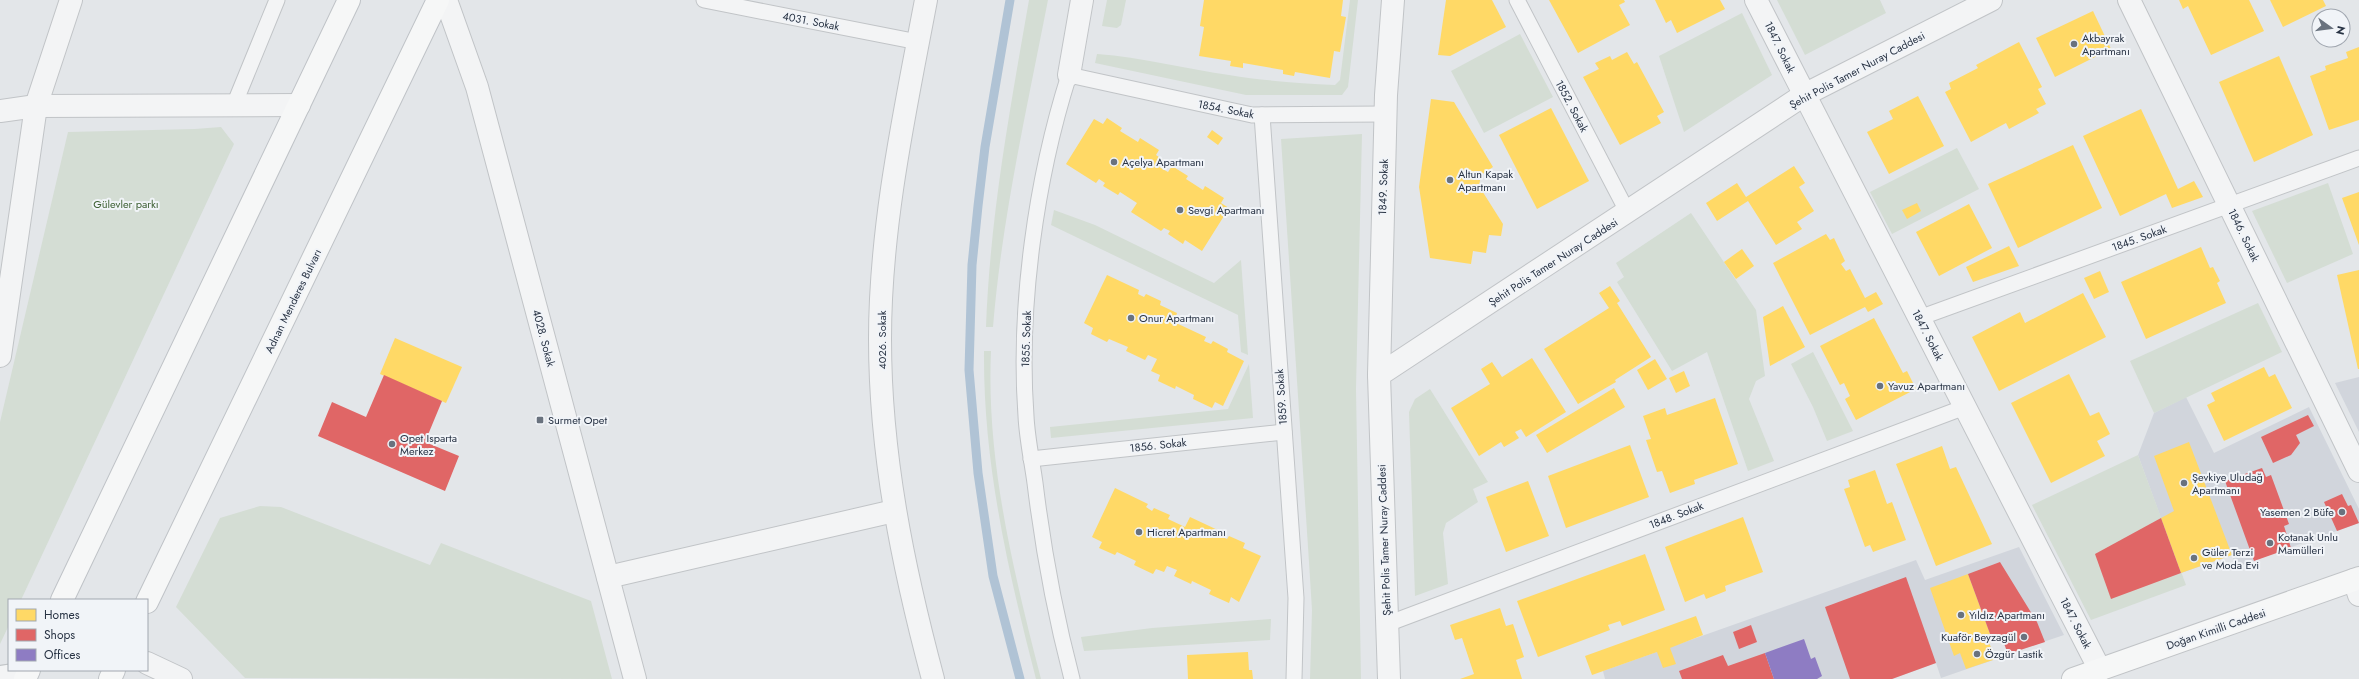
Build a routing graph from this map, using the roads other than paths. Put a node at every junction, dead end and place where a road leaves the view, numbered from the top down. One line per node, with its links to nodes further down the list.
1 (71, 0): 19 (street)
2 (277, 0): 17 (lane)
3 (349, 0): 18 (main road)
4 (438, 0): 37 (main road, Adnan Menderes Bulvarı)
5 (446, 0): 34 (street, 4028. Sokak)
6 (704, 0): 14 (lane, 4031. Sokak)
7 (926, 0): 14 (street, 4026. Sokak)
8 (1082, 0): 15 (street, 1855. Sokak)
9 (1393, 0): 21 (street, 1849. Sokak)
10 (1517, 0): 25 (lane, 1852. Sokak)
11 (1756, 0): 16 (street, 1847. Sokak)
12 (1991, 0): 16 (street, Şehit Polis Tamer Nuray Caddesi)
13 (2129, 0): 24 (street, 1846. Sokak)
14 (918, 42): 33 (street, 4026. Sokak)
15 (1068, 75): 22 (lane, 1854. Sokak); 31 (lane, 1855. Sokak)
16 (1804, 95): 25 (street, Şehit Polis Tamer Nuray Caddesi); 26 (street, 1847. Sokak)
17 (234, 105): 18 (street); 19 (street)
18 (299, 105): 36 (main road)
19 (36, 106): 20 (street); 27 (street)
20 (0, 111)
21 (1386, 114): 22 (lane, 1854. Sokak); 28 (street, 1849. Sokak)
22 (1262, 116): 30 (lane, 1859. Sokak)
23 (2359, 158): 24 (lane, 1845. Sokak)
24 (2229, 205): 26 (lane, 1845. Sokak); 32 (street, 1846. Sokak)
25 (1628, 213): 28 (street, Şehit Polis Tamer Nuray Caddesi)
26 (1919, 318): 29 (street, 1847. Sokak)
27 (0, 356)
28 (1380, 375): 38 (street, Şehit Polis Tamer Nuray Caddesi)
29 (1965, 407): 38 (lane, 1848. Sokak); 40 (street, 1847. Sokak)
30 (1284, 432): 31 (lane, 1856. Sokak); 47 (lane, 1859. Sokak)
31 (1032, 459): 46 (lane, 1855. Sokak)
32 (2359, 471)
33 (894, 511): 34 (street); 45 (street, 4026. Sokak)
34 (608, 577): 44 (street, 4028. Sokak)
35 (2357, 584): 40 (main road, Doğan Kimilli Caddesi)
36 (62, 599)
37 (148, 600)
38 (1387, 624): 48 (street, Şehit Polis Tamer Nuray Caddesi)
39 (148, 664): 43 (street)
40 (2100, 670): 49 (main road, Doğan Kimilli Caddesi)
41 (27, 674): 42 (street)
42 (0, 677)
43 (181, 679)
44 (635, 679)
45 (933, 679)
46 (1072, 679)
47 (1294, 679)
48 (1389, 679)
49 (2073, 679)

